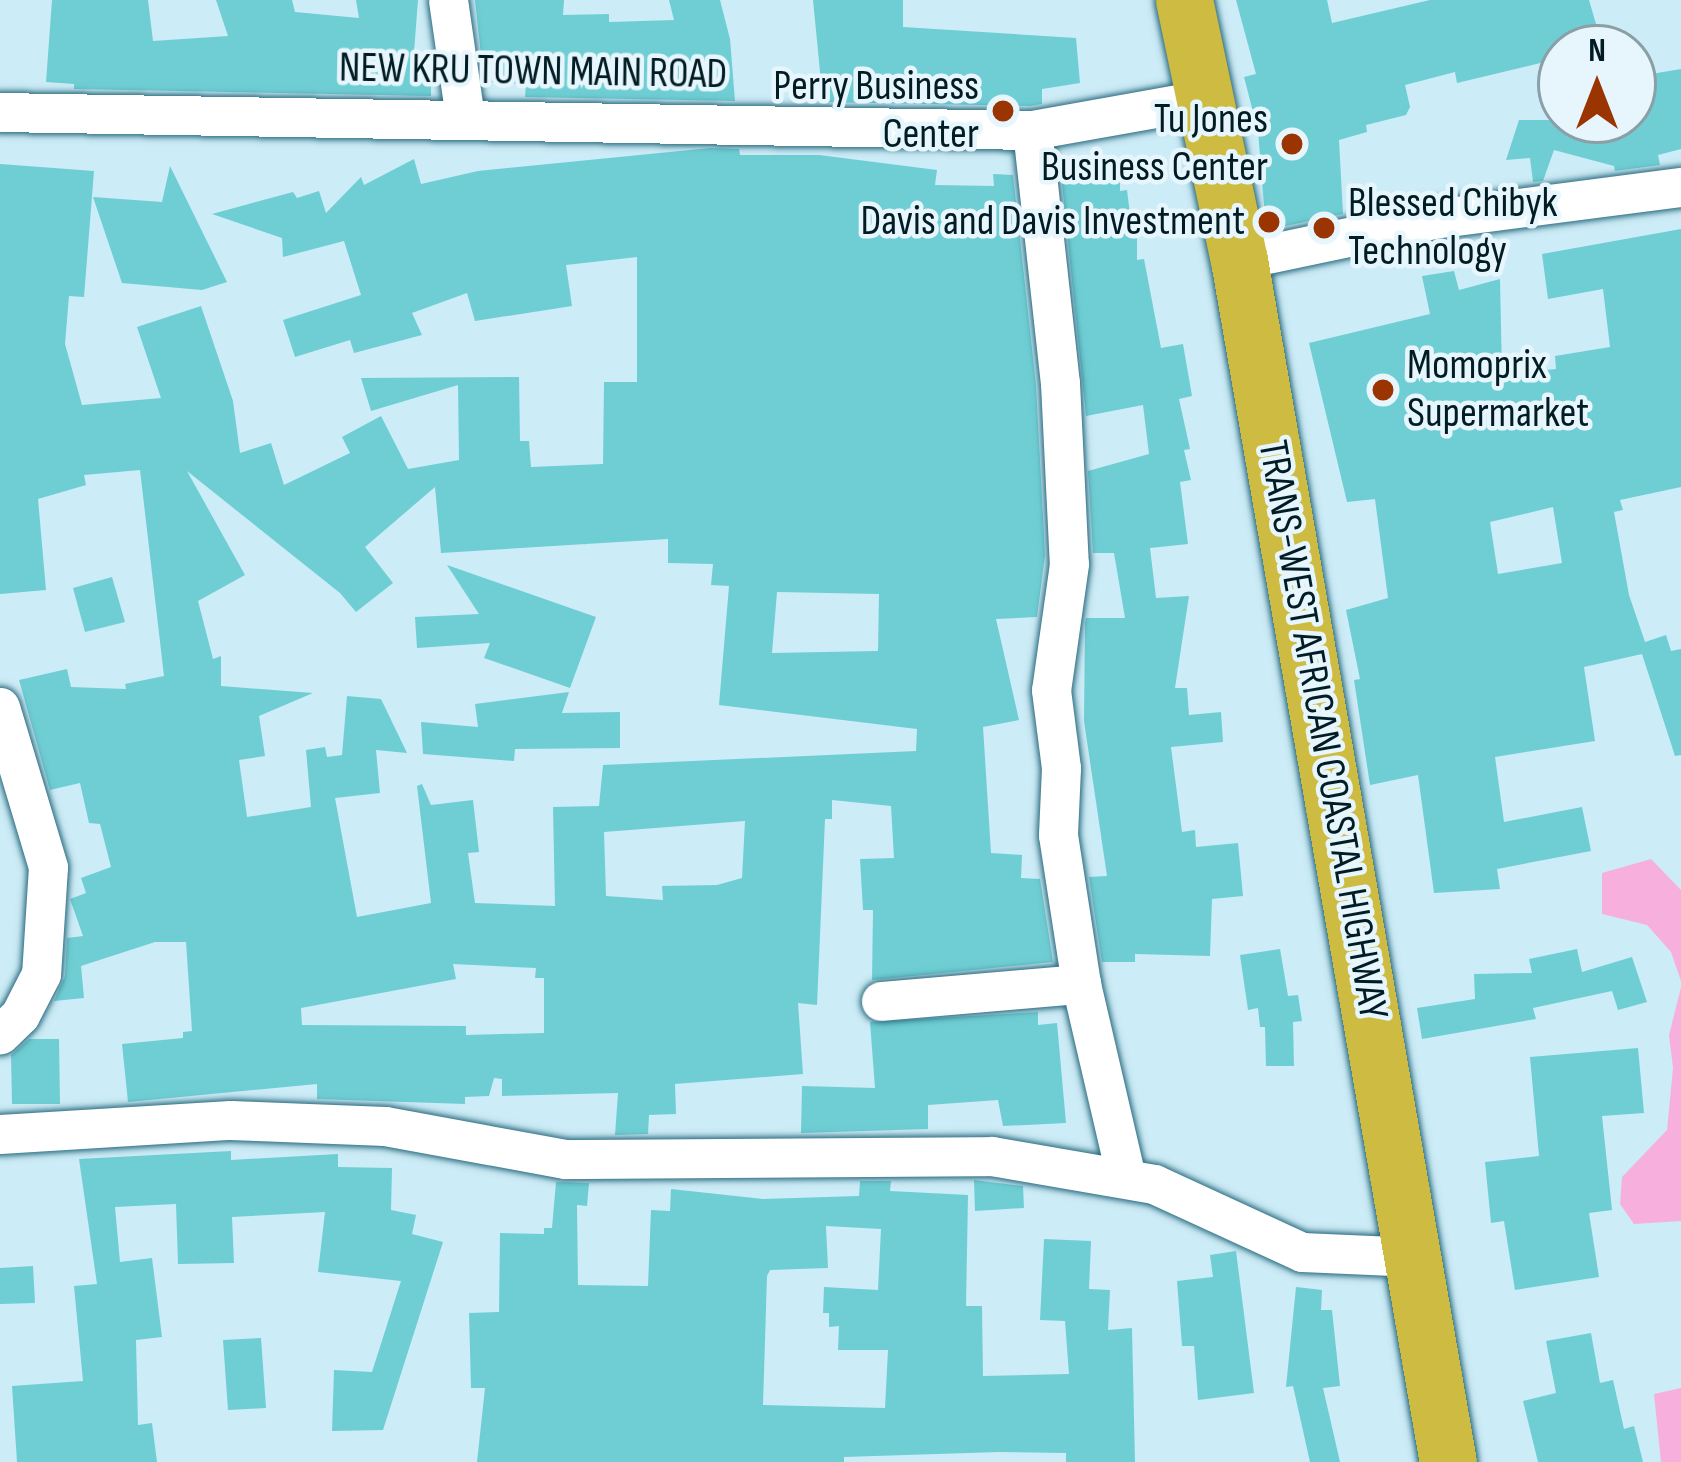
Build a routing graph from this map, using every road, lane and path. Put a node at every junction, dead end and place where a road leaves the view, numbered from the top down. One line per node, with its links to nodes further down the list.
1 (448, 0): 5 (street)
2 (1184, 0): 3 (highway, TRANS-WEST AFRICAN COASTAL HIGHWAY)
3 (1205, 99): 6 (street, NEW KRU TOWN MAIN ROAD); 8 (highway, TRANS-WEST AFRICAN COASTAL HIGHWAY)
4 (0, 112): 5 (street, NEW KRU TOWN MAIN ROAD)
5 (464, 118): 6 (street, NEW KRU TOWN MAIN ROAD)
6 (1032, 130): 10 (street)
7 (1681, 187): 8 (street)
8 (1239, 260): 15 (highway, TRANS-WEST AFRICAN COASTAL HIGHWAY)
9 (0, 707): 12 (street)
10 (1081, 984): 11 (street); 14 (street)
11 (880, 1001)
12 (0, 1034)
13 (0, 1134): 14 (street)
14 (1126, 1178): 15 (street)
15 (1416, 1256): 16 (highway, TRANS-WEST AFRICAN COASTAL HIGHWAY)
16 (1448, 1462)

